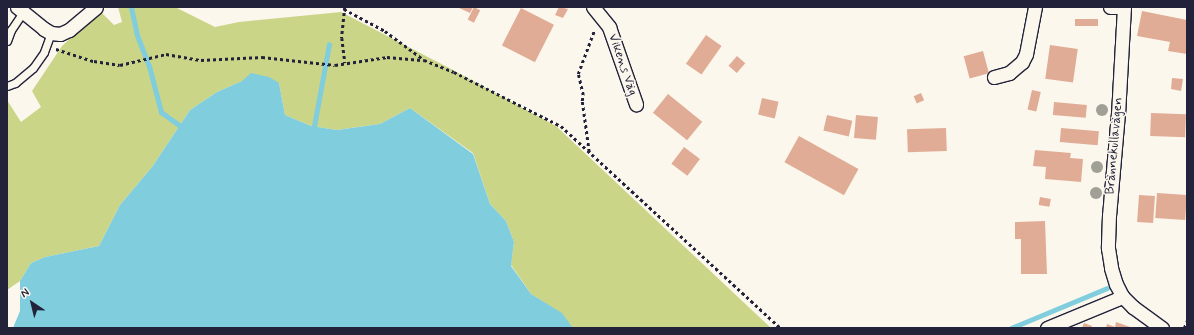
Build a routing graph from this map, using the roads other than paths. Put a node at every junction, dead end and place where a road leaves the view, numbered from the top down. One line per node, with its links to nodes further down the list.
1 (96, 7): 6 (street)
2 (593, 7): 10 (street, Vikens Väg)
3 (1035, 7): 8 (street)
4 (1110, 7): 11 (street, Brännekullavägen)
5 (20, 9): 6 (street); 7 (lane)
6 (49, 39): 9 (lane)
7 (7, 41)
8 (994, 77)
9 (7, 86)
10 (636, 104)
11 (1122, 296): 12 (street); 13 (street, Brännekullavägen)
12 (1047, 328)
13 (1162, 328)

